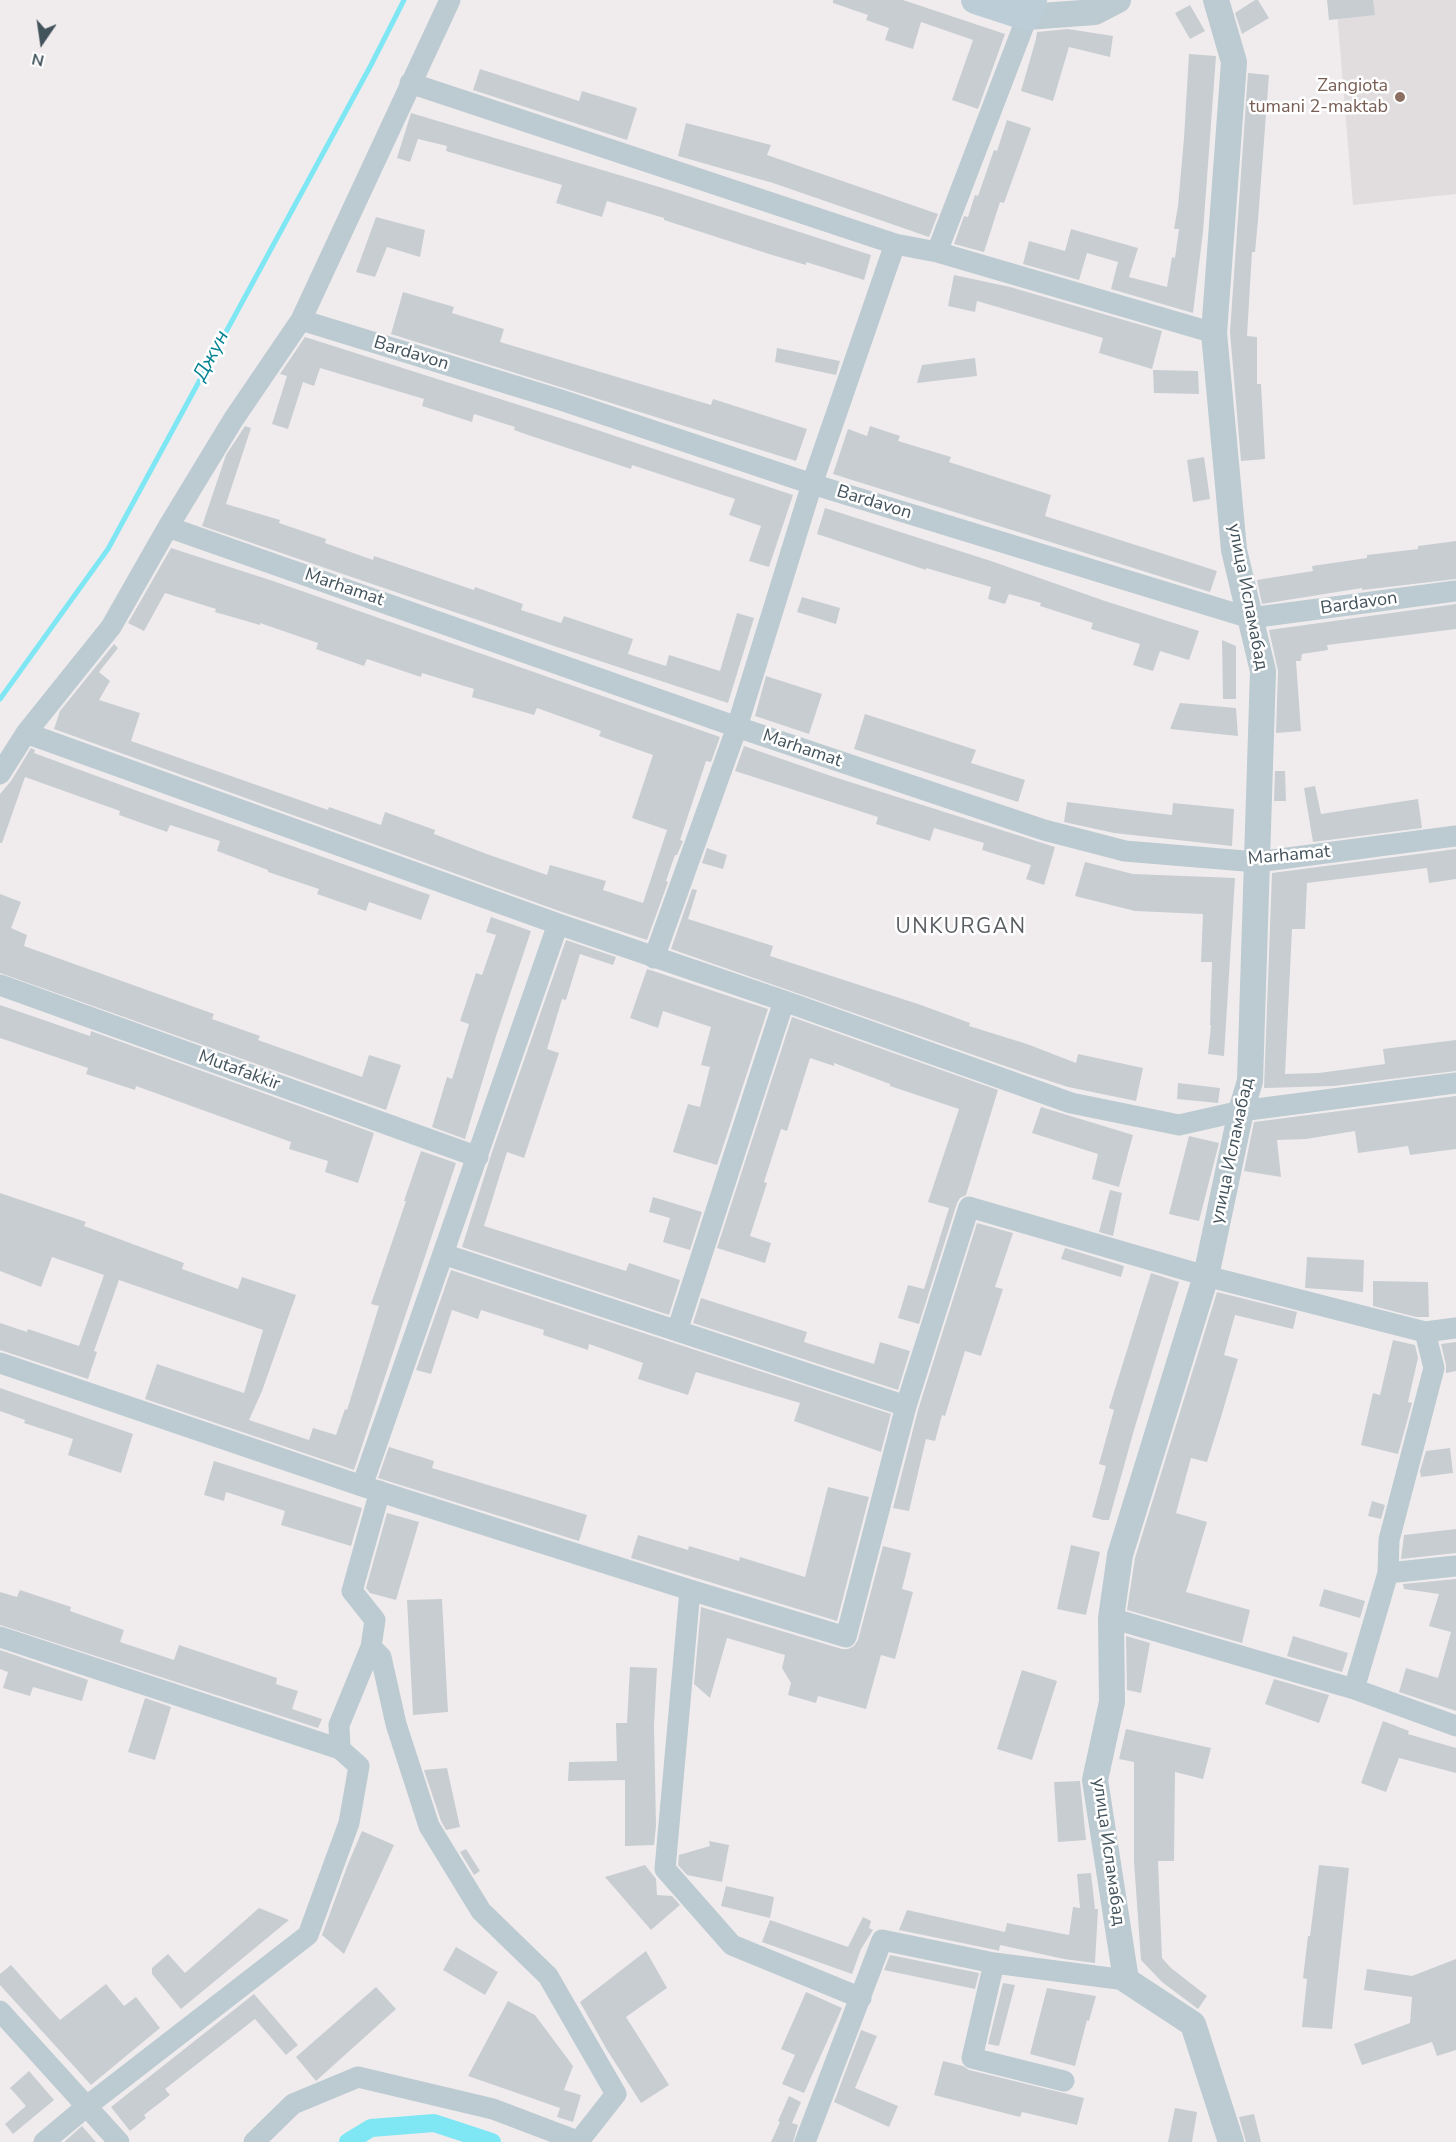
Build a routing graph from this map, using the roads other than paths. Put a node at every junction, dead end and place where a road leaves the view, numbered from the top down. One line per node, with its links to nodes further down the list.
1 (450, 0): 6 (street)
2 (975, 0): 5 (main road)
3 (1118, 0): 5 (street)
4 (1216, 0): 10 (street, улица Исламабад)
5 (1030, 8): 8 (street)
6 (410, 83): 7 (street); 9 (street)
7 (895, 244): 8 (street); 11 (street)
8 (937, 252): 10 (street)
9 (301, 321): 11 (street, Bardavon); 12 (street)
10 (1214, 333): 14 (street, улица Исламабад)
11 (812, 484): 14 (street, Bardavon); 15 (street)
12 (168, 527): 15 (street, Marhamat); 16 (street)
13 (1456, 591): 14 (street, Bardavon)
14 (1250, 618): 19 (street, улица Исламабад)
15 (737, 727): 19 (street, Marhamat); 21 (street)
16 (26, 733): 17 (street); 20 (street)
17 (0, 774)
18 (1456, 836): 19 (street, Marhamat)
19 (1257, 862): 25 (street, улица Исламабад)
20 (558, 924): 21 (street); 26 (street)
21 (654, 958): 23 (street)
22 (0, 985): 26 (street, Mutafakkir)
23 (784, 1001): 25 (street); 30 (street)
24 (1456, 1083): 25 (street)
25 (1241, 1111): 28 (street, улица Исламабад)
26 (478, 1157): 27 (street)
27 (443, 1254): 30 (street); 34 (street)
28 (1206, 1276): 31 (street); 33 (street); 38 (street, улица Исламабад)
29 (1456, 1328): 31 (street)
30 (677, 1331): 33 (street)
31 (1425, 1332): 36 (street)
32 (0, 1363): 34 (street)
33 (906, 1406): 37 (street)
34 (371, 1489): 37 (street); 40 (street)
35 (1456, 1566): 36 (street)
36 (1388, 1573): 41 (street)
37 (690, 1590): 46 (street)
38 (1111, 1618): 41 (street); 45 (street, улица Исламабад)
39 (0, 1637): 43 (street)
40 (371, 1647): 43 (street); 53 (street)
41 (1354, 1689): 42 (street)
42 (1456, 1726)
43 (340, 1749): 49 (street)
44 (994, 1963): 45 (street); 46 (street); 48 (street)
45 (1126, 1980): 55 (street)
46 (861, 1998): 54 (street)
47 (0, 2011): 49 (street)
48 (1064, 2081)
49 (87, 2106): 50 (street); 51 (street)
50 (44, 2142)
51 (119, 2142)
52 (254, 2142): 53 (street)
53 (580, 2142)
54 (805, 2142)
55 (1231, 2142)

